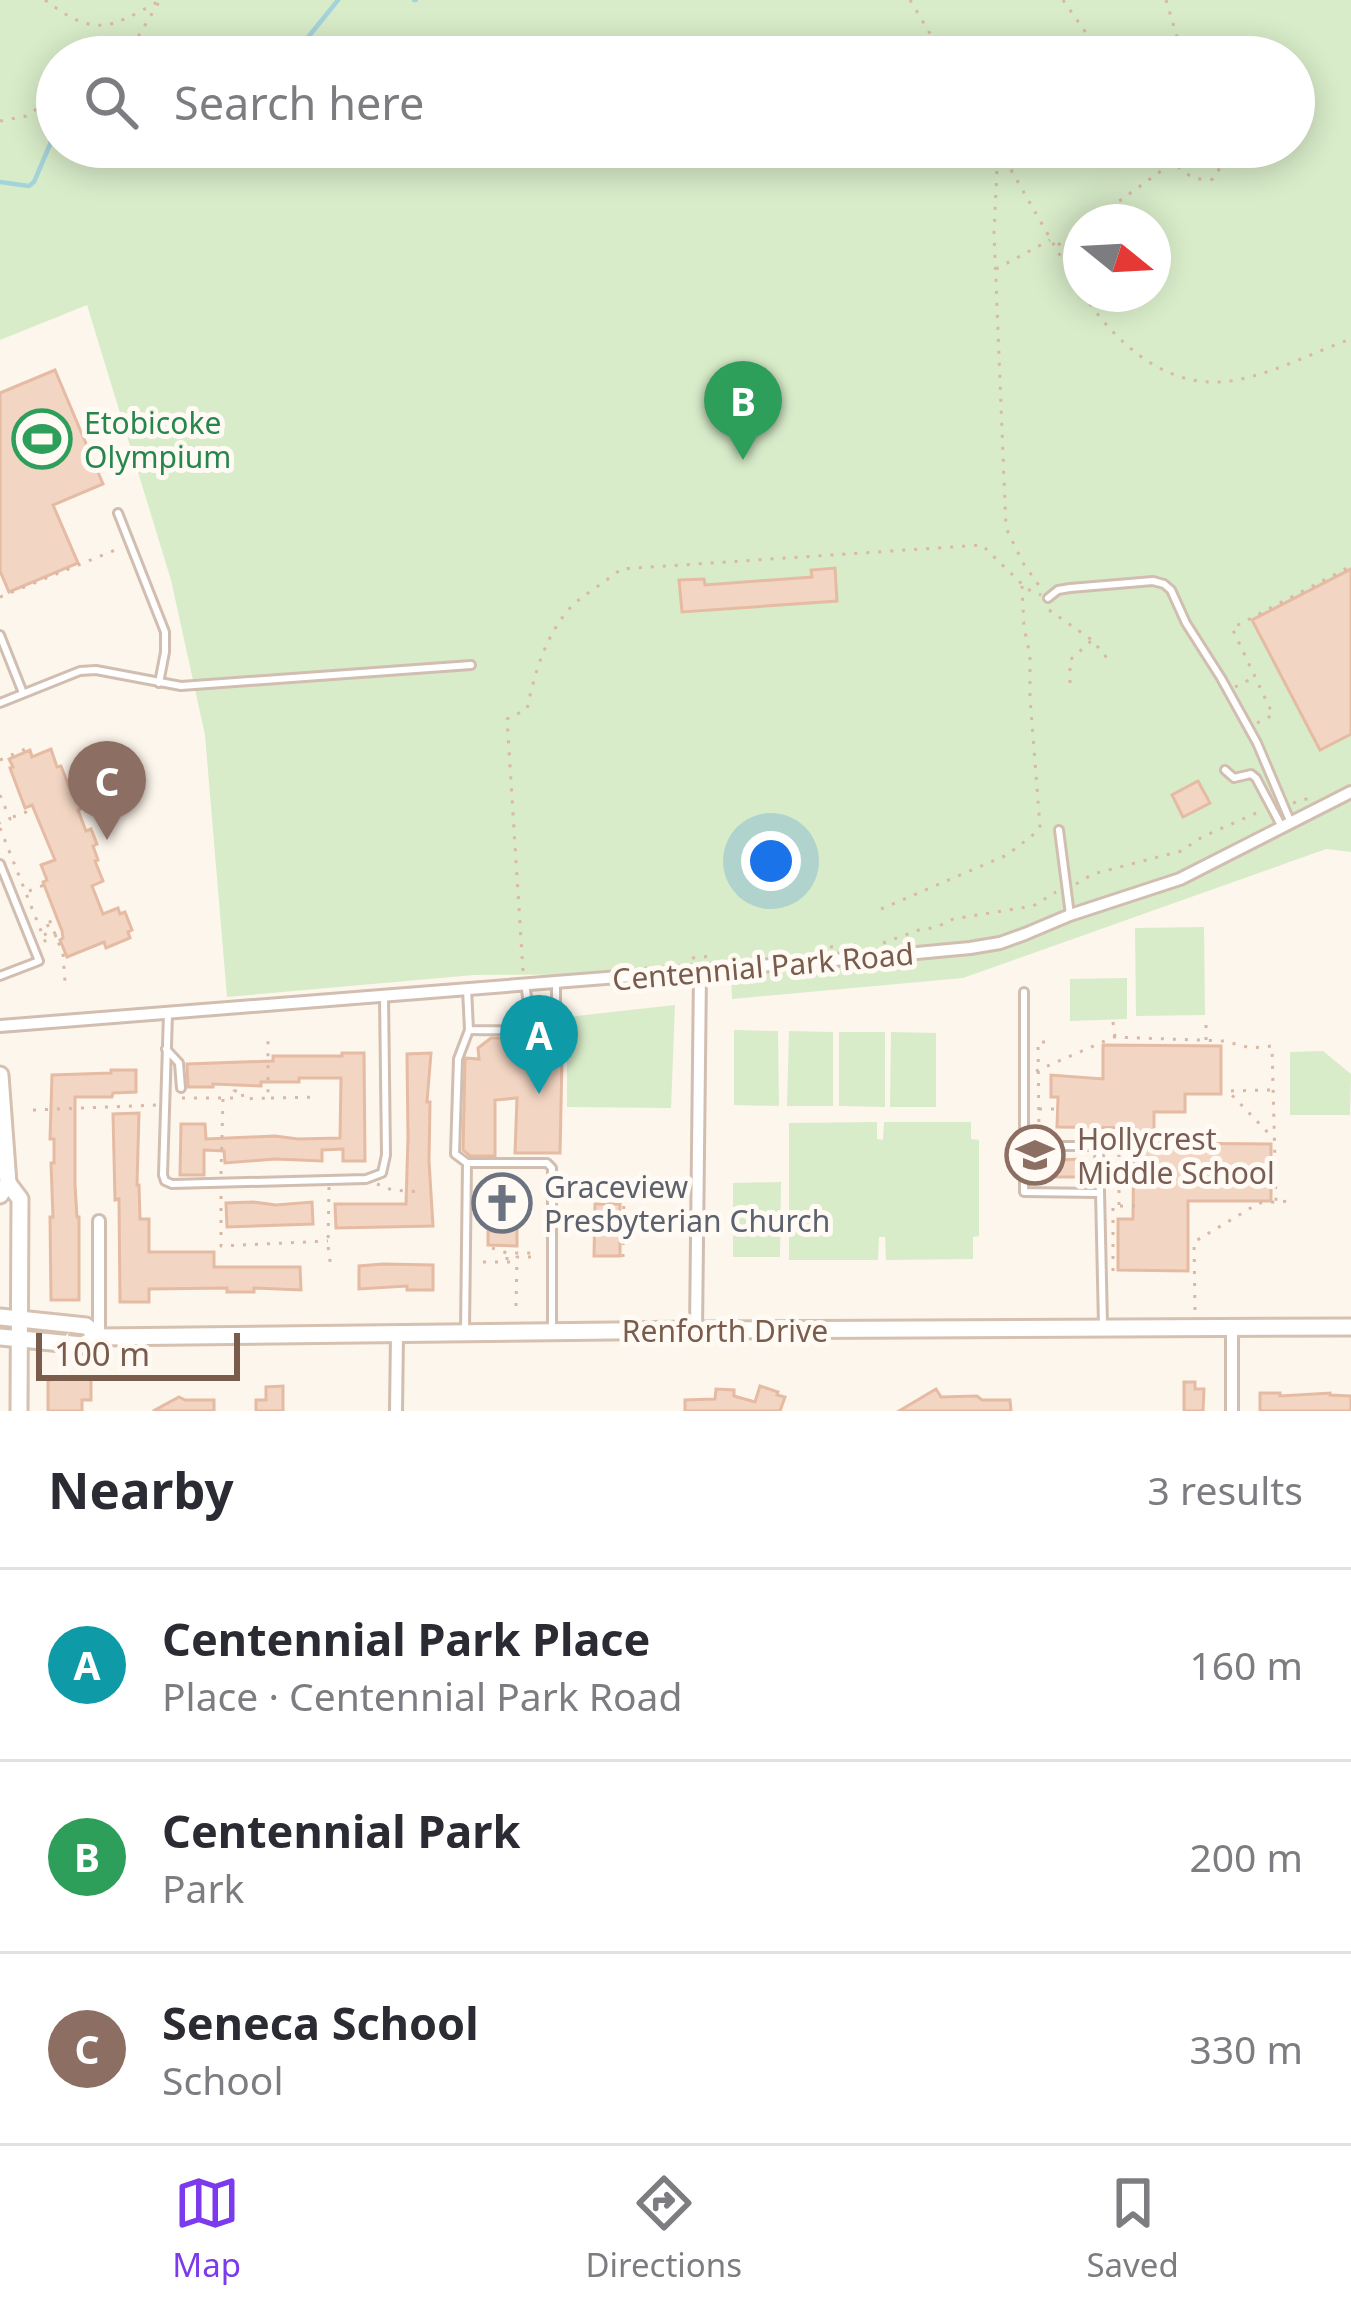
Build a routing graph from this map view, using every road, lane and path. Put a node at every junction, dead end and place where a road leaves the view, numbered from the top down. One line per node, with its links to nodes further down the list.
1 (45, 0): 2 (path)
2 (160, 0): 6 (path)
3 (910, 0): 7 (path)
4 (1063, 0): 8 (path)
5 (1166, 0): 9 (path)
6 (139, 36)
7 (931, 36)
8 (1088, 36)
9 (1177, 36)
10 (36, 110): 11 (path)
11 (0, 121)
12 (997, 168): 22 (path)
13 (1010, 168): 18 (path)
14 (1165, 168): 17 (path)
15 (1182, 168): 16 (path)
16 (1220, 168)
17 (1115, 204)
18 (1052, 239): 20 (path); 22 (path)
19 (1063, 241): 20 (path)
20 (1056, 246): 21 (path)
21 (1063, 259)
22 (996, 269): 30 (path)
23 (1096, 312): 24 (path)
24 (1351, 339)
25 (118, 513): 26 (lane)
26 (131, 544): 29 (path); 36 (lane)
27 (1351, 566): 35 (path)
28 (1022, 586): 62 (path)
29 (0, 597)
30 (1047, 603): 32 (path); 38 (lane); 73 (path)
31 (0, 635): 39 (lane)
32 (1092, 640): 33 (path); 37 (path)
33 (1107, 658)
34 (471, 665): 36 (lane)
35 (1255, 677): 38 (path); 41 (path)
36 (159, 683): 39 (lane)
37 (1070, 683)
38 (1228, 690): 41 (lane)
39 (23, 693): 40 (lane)
40 (0, 703)
41 (1249, 728): 43 (lane)
42 (30, 747): 44 (path)
43 (1259, 752): 46 (lane); 50 (lane)
44 (0, 760)
45 (1225, 770): 46 (lane)
46 (1251, 774): 50 (lane)
47 (1351, 792): 55 (street, Centennial Park Road)
48 (1313, 796): 50 (path)
49 (0, 797): 51 (path)
50 (1277, 807): 55 (lane); 59 (path)
51 (3, 809): 53 (path)
52 (34, 809): 53 (path)
53 (10, 819): 54 (path)
54 (0, 825): 60 (path)
55 (1286, 825): 63 (street, Centennial Park Road)
56 (1059, 830): 59 (lane)
57 (0, 864): 61 (lane)
58 (44, 884): 60 (path)
59 (1067, 888): 63 (lane); 66 (path)
60 (26, 892): 61 (path); 65 (path)
61 (14, 897): 72 (lane)
62 (881, 909)
63 (1070, 915): 71 (street, Centennial Park Road)
64 (58, 934): 65 (path); 65 (path); 74 (path)
65 (43, 935)
66 (874, 944)
67 (853, 945): 68 (path)
68 (810, 950)
69 (721, 956): 70 (path)
70 (686, 959)
71 (700, 972): 75 (street, Centennial Park Road); 138 (street)
72 (0, 976)
73 (524, 978): 75 (street, Centennial Park Road); 76 (street, Centennial Park Road); 84 (lane)
74 (65, 982)
75 (556, 982): 83 (lane)
76 (467, 989): 78 (street, Centennial Park Road); 84 (lane)
77 (1024, 992): 92 (lane)
78 (384, 996): 79 (street, Centennial Park Road); 111 (lane)
79 (168, 1013): 82 (street, Centennial Park Road); 89 (lane)
80 (1206, 1018): 87 (path)
81 (1113, 1022): 85 (path)
82 (0, 1026)
83 (556, 1027)
84 (469, 1030): 109 (lane)
85 (1114, 1037): 87 (path); 90 (path)
86 (268, 1039): 99 (path)
87 (1206, 1041): 94 (path)
88 (1052, 1042): 90 (path)
89 (166, 1048): 93 (lane); 100 (lane)
90 (1039, 1070): 92 (path); 95 (path)
91 (0, 1075): 108 (main road)
92 (1024, 1076): 107 (lane)
93 (181, 1088)
94 (1272, 1090): 106 (path); 106 (path)
95 (1039, 1092): 96 (path); 101 (path)
96 (1051, 1092)
97 (317, 1097): 99 (path)
98 (223, 1098): 99 (path); 100 (path); 112 (path)
99 (268, 1098)
100 (165, 1101): 103 (path); 112 (lane)
101 (1039, 1109): 102 (path); 104 (path)
102 (1061, 1109)
103 (34, 1110)
104 (1040, 1136)
105 (1099, 1136): 120 (path)
106 (1276, 1141): 118 (path)
107 (1023, 1145): 116 (lane); 116 (lane)
108 (4, 1161): 113 (main road)
109 (467, 1163): 139 (lane); 140 (lane)
110 (330, 1179): 111 (lane); 112 (lane); 122 (path)
111 (366, 1179): 115 (path)
112 (221, 1182): 122 (path)
113 (4, 1189): 134 (main road)
114 (624, 1189): 125 (path)
115 (422, 1192)
116 (1099, 1193): 137 (lane)
117 (1292, 1201): 118 (path)
118 (1276, 1202): 132 (path)
119 (1142, 1205): 120 (path)
120 (1119, 1206): 130 (path)
121 (99, 1221): 143 (street)
122 (328, 1241): 129 (path)
123 (492, 1248): 124 (path)
124 (507, 1251): 127 (path); 128 (path)
125 (623, 1258)
126 (483, 1262): 127 (path)
127 (507, 1262): 128 (path)
128 (518, 1262): 131 (path)
129 (331, 1268)
130 (1113, 1283)
131 (516, 1306)
132 (1196, 1312)
133 (0, 1317): 134 (main road, Renforth Drive)
134 (21, 1320): 143 (main road, Renforth Drive); 144 (main road)
135 (1351, 1327): 136 (main road, Renforth Drive)
136 (1232, 1328): 137 (main road, Renforth Drive); 147 (street)
137 (1103, 1329): 138 (main road, Renforth Drive)
138 (696, 1330): 139 (main road, Renforth Drive)
139 (552, 1332): 140 (main road, Renforth Drive)
140 (466, 1333): 141 (main road, Renforth Drive)
141 (398, 1334): 143 (main road, Renforth Drive); 146 (street)
142 (0, 1337): 144 (main road, Renforth Drive)
143 (99, 1337): 144 (main road, Renforth Drive)
144 (20, 1339): 145 (main road)
145 (19, 1411)
146 (396, 1411)
147 (1232, 1411)

